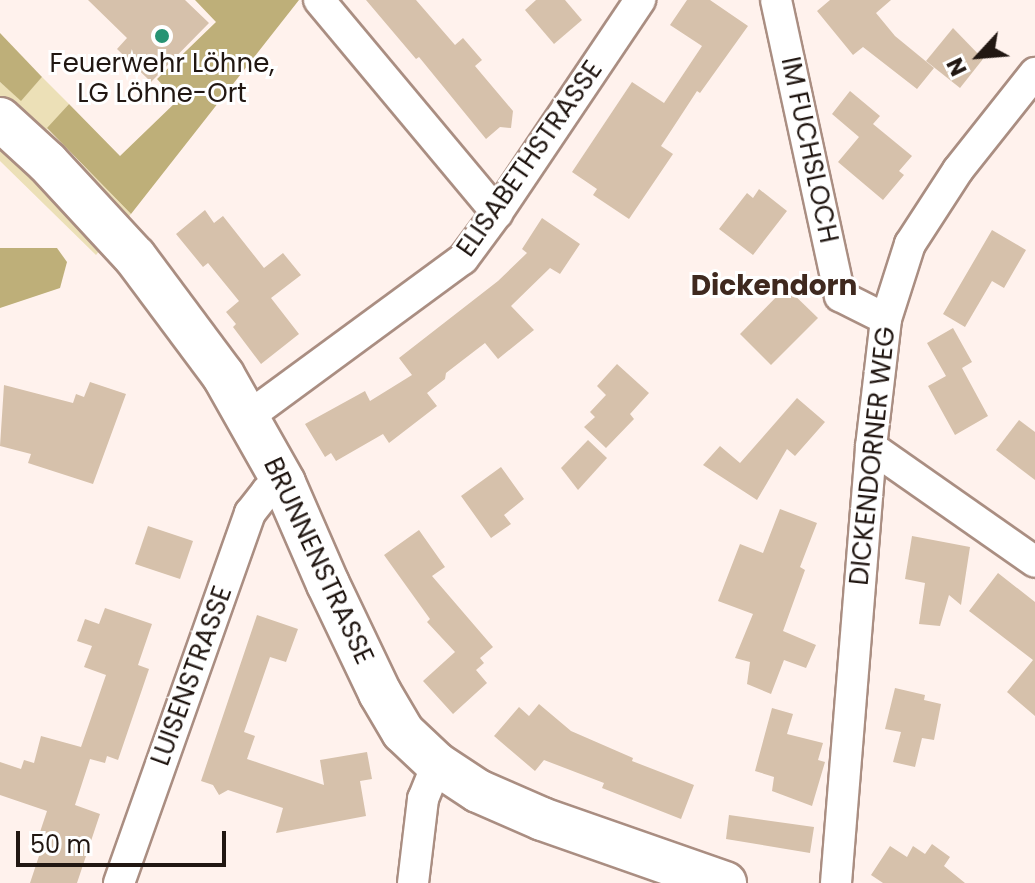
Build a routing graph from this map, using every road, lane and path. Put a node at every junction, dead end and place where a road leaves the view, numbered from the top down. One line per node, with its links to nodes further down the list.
1 (319, 0): 6 (street)
2 (640, 0): 6 (street, ELISABETHSTRASSE)
3 (776, 0): 7 (street, IM FUCHSLOCH)
4 (1035, 73): 7 (street, DICKENDORNER WEG)
5 (0, 119): 8 (street, BRUNNENSTRASSE)
6 (497, 213): 8 (street, ELISABETHSTRASSE)
7 (886, 319): 9 (street, DICKENDORNER WEG)
8 (249, 416): 10 (street, BRUNNENSTRASSE)
9 (871, 447): 11 (street); 16 (street, DICKENDORNER WEG)
10 (284, 483): 12 (street, BRUNNENSTRASSE); 13 (street, LUISENSTRASSE)
11 (1035, 562)
12 (437, 764): 14 (street); 15 (street, BRUNNENSTRASSE)
13 (119, 883)
14 (413, 883)
15 (725, 883)
16 (836, 883)

